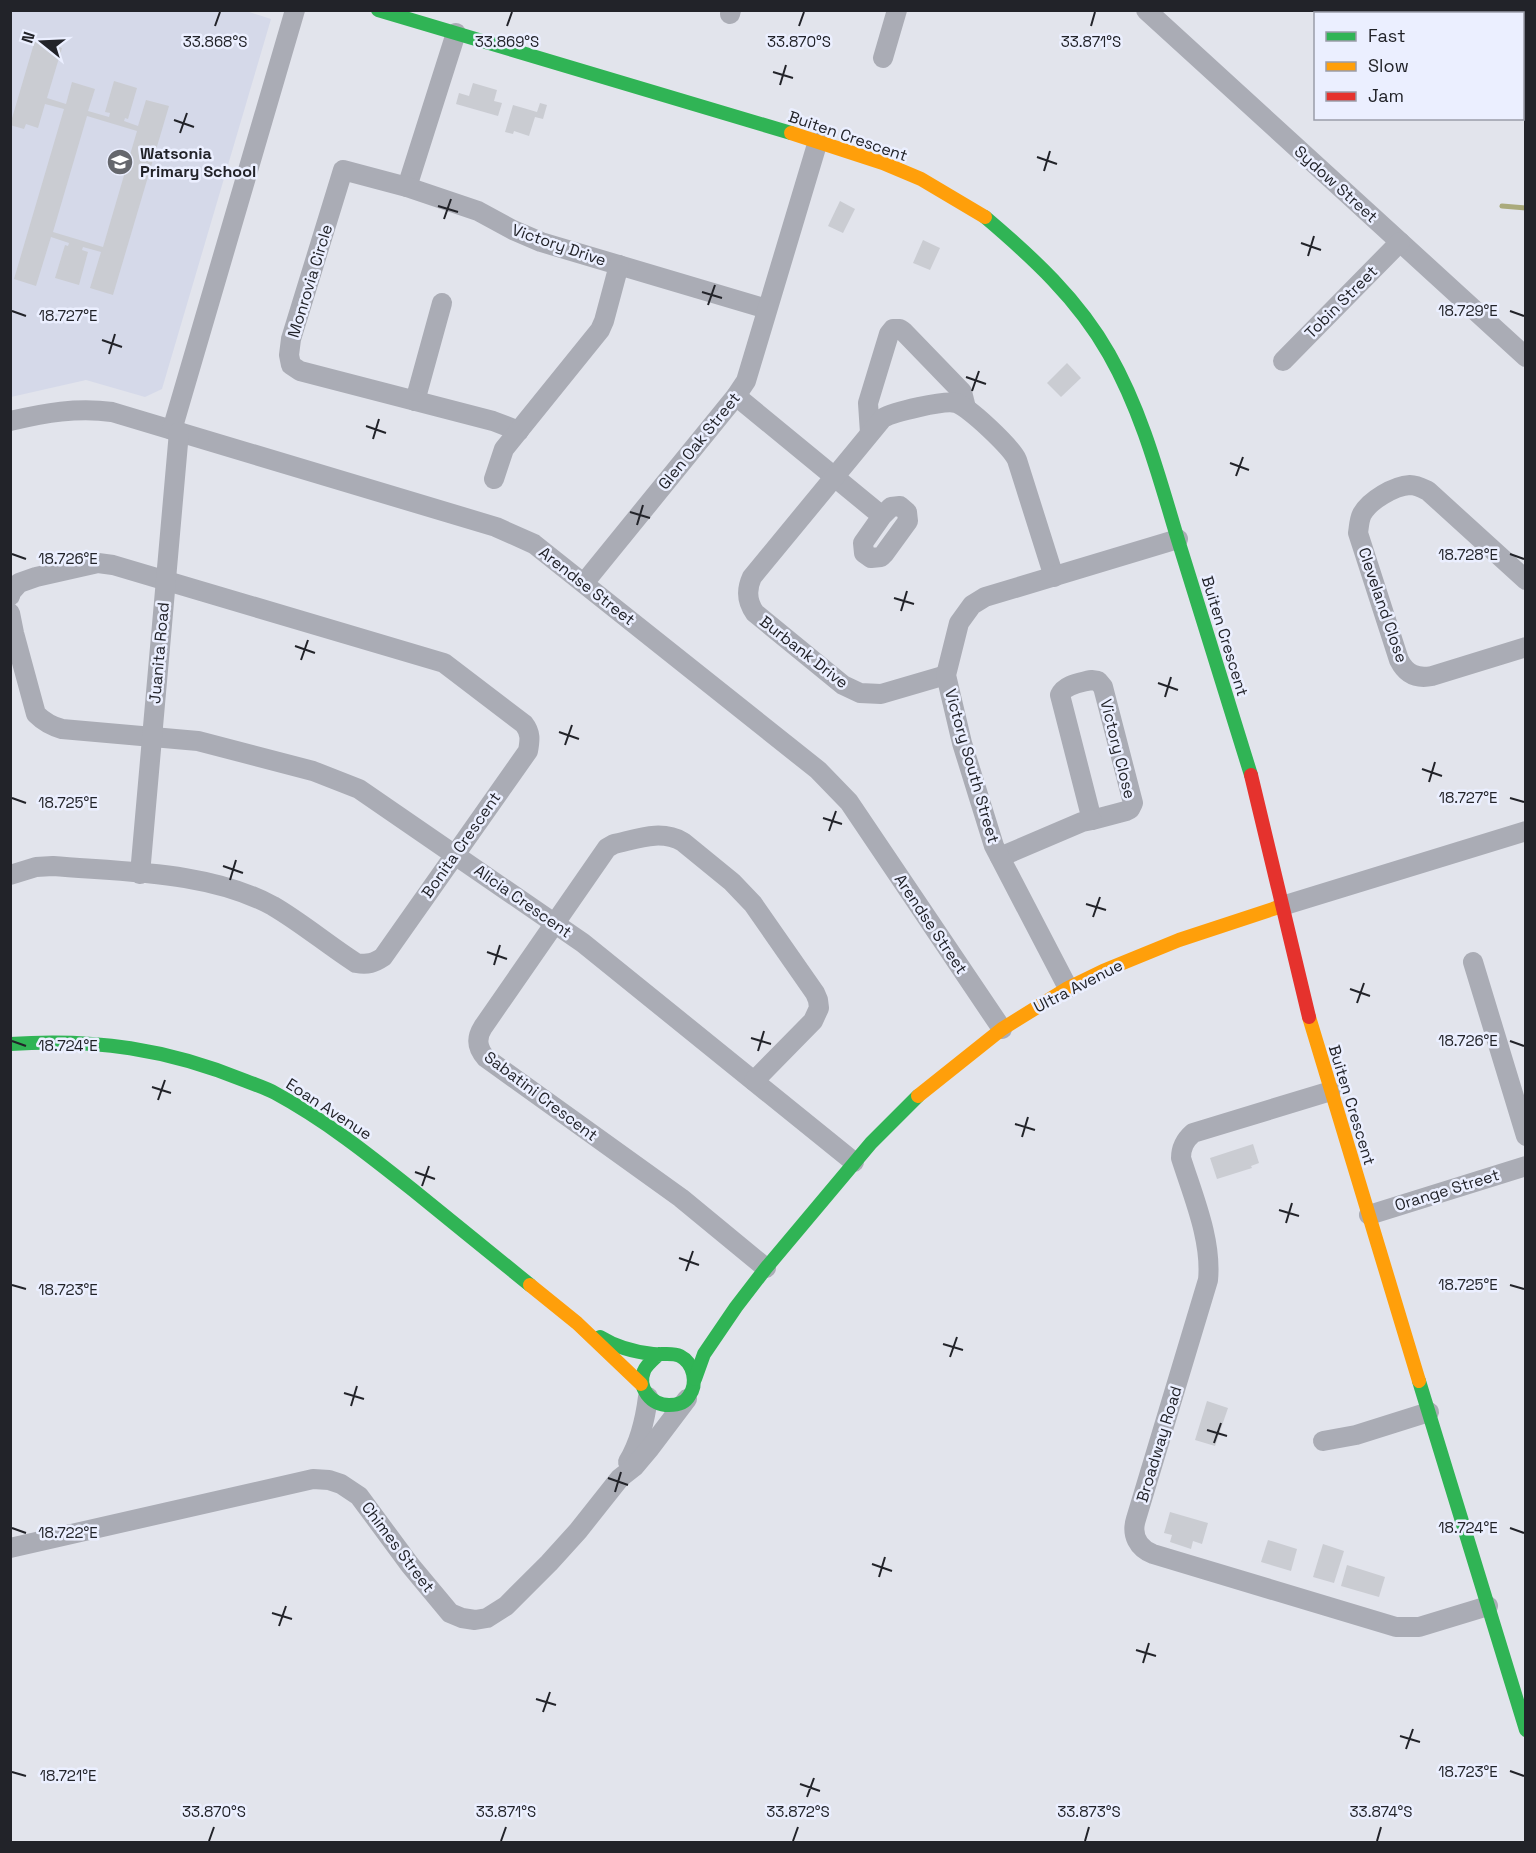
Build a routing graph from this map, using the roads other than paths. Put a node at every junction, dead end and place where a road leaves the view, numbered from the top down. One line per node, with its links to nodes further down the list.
1 (295, 10): 19 (street, Juanita Road)
2 (378, 10): 5 (street, Buiten Crescent)
3 (897, 10): 6 (street)
4 (1146, 10): 9 (street, Sydow Street)
5 (456, 33): 7 (street, Buiten Crescent); 8 (street)
6 (883, 58)
7 (818, 141): 12 (street, Glen Oak Street); 25 (street, Buiten Crescent)
8 (407, 187): 10 (street, Victory Drive); 16 (street, Monrovia Circle)
9 (1400, 242): 13 (street, Sydow Street); 14 (street, Tobin Street)
10 (619, 265): 12 (street, Victory Drive); 20 (street)
11 (442, 303): 16 (street)
12 (767, 309): 15 (street, Glen Oak Street)
13 (1526, 357)
14 (1283, 361)
15 (736, 396): 22 (street); 29 (street, Glen Oak Street)
16 (415, 401): 20 (street, Monrovia Circle)
17 (966, 408): 21 (street, Burbank Drive); 21 (street); 26 (street)
18 (10, 421): 19 (street, Arendse Street)
19 (175, 431): 27 (street, Juanita Road); 29 (street, Arendse Street)
20 (519, 431): 23 (street)
21 (870, 433): 22 (street, Burbank Drive)
22 (834, 477): 24 (street); 33 (street, Burbank Drive)
23 (494, 479)
24 (882, 516)
25 (1178, 539): 26 (street, Victory South Street); 41 (street, Buiten Crescent)
26 (1054, 576): 33 (street, Victory South Street)
27 (166, 580): 30 (street); 34 (street, Juanita Road); 37 (street, Bonita Crescent)
28 (1526, 580): 32 (street, Cleveland Close)
29 (584, 583): 45 (street, Arendse Street)
30 (10, 596)
31 (10, 613): 34 (street, Alicia Crescent)
32 (1526, 647)
33 (946, 675): 38 (street, Victory South Street)
34 (152, 737): 37 (street, Alicia Crescent); 40 (street, Juanita Road)
35 (1092, 820): 35 (street, Victory Close); 38 (street, Victory Close)
36 (1526, 831): 41 (street, Ultra Avenue)
37 (455, 854): 40 (street, Bonita Crescent); 42 (street, Alicia Crescent)
38 (1000, 857): 44 (street, Victory South Street)
39 (10, 874): 40 (street, Bonita Crescent)
40 (140, 874)
41 (1282, 906): 44 (street, Ultra Avenue); 48 (street, Buiten Crescent)
42 (555, 922): 47 (street, Alicia Crescent); 47 (street, Sabatini Crescent); 53 (street, Sabatini Crescent)
43 (1473, 962): 49 (street)
44 (1068, 988): 45 (street, Ultra Avenue)
45 (1002, 1029): 50 (street, Ultra Avenue)
46 (10, 1044): 55 (street, Eoan Avenue)
47 (754, 1081): 50 (street, Alicia Crescent)
48 (1331, 1091): 52 (street, Buiten Crescent); 66 (street, Broadway Road)
49 (1526, 1136)
50 (854, 1162): 53 (street, Ultra Avenue)
51 (1526, 1167): 52 (street, Orange Street)
52 (1368, 1215): 62 (street, Buiten Crescent)
53 (766, 1268): 54 (street, Ultra Avenue)
54 (736, 1307): 56 (street, Ultra Avenue); 59 (street, Ultra Avenue)
55 (577, 1323): 58 (street, Eoan Avenue); 60 (street, Eoan Avenue)
56 (704, 1332)
57 (682, 1344): 58 (street)
58 (661, 1354): 59 (street); 60 (street)
59 (695, 1378): 61 (street)
60 (644, 1391): 61 (street); 64 (street, Chimes Street)
61 (687, 1399): 64 (street, Chimes Street)
62 (1429, 1412): 63 (street); 66 (street, Buiten Crescent)
63 (1323, 1441)
64 (620, 1478): 65 (street, Chimes Street)
65 (10, 1548)
66 (1488, 1606): 67 (street, Buiten Crescent)
67 (1526, 1730)

